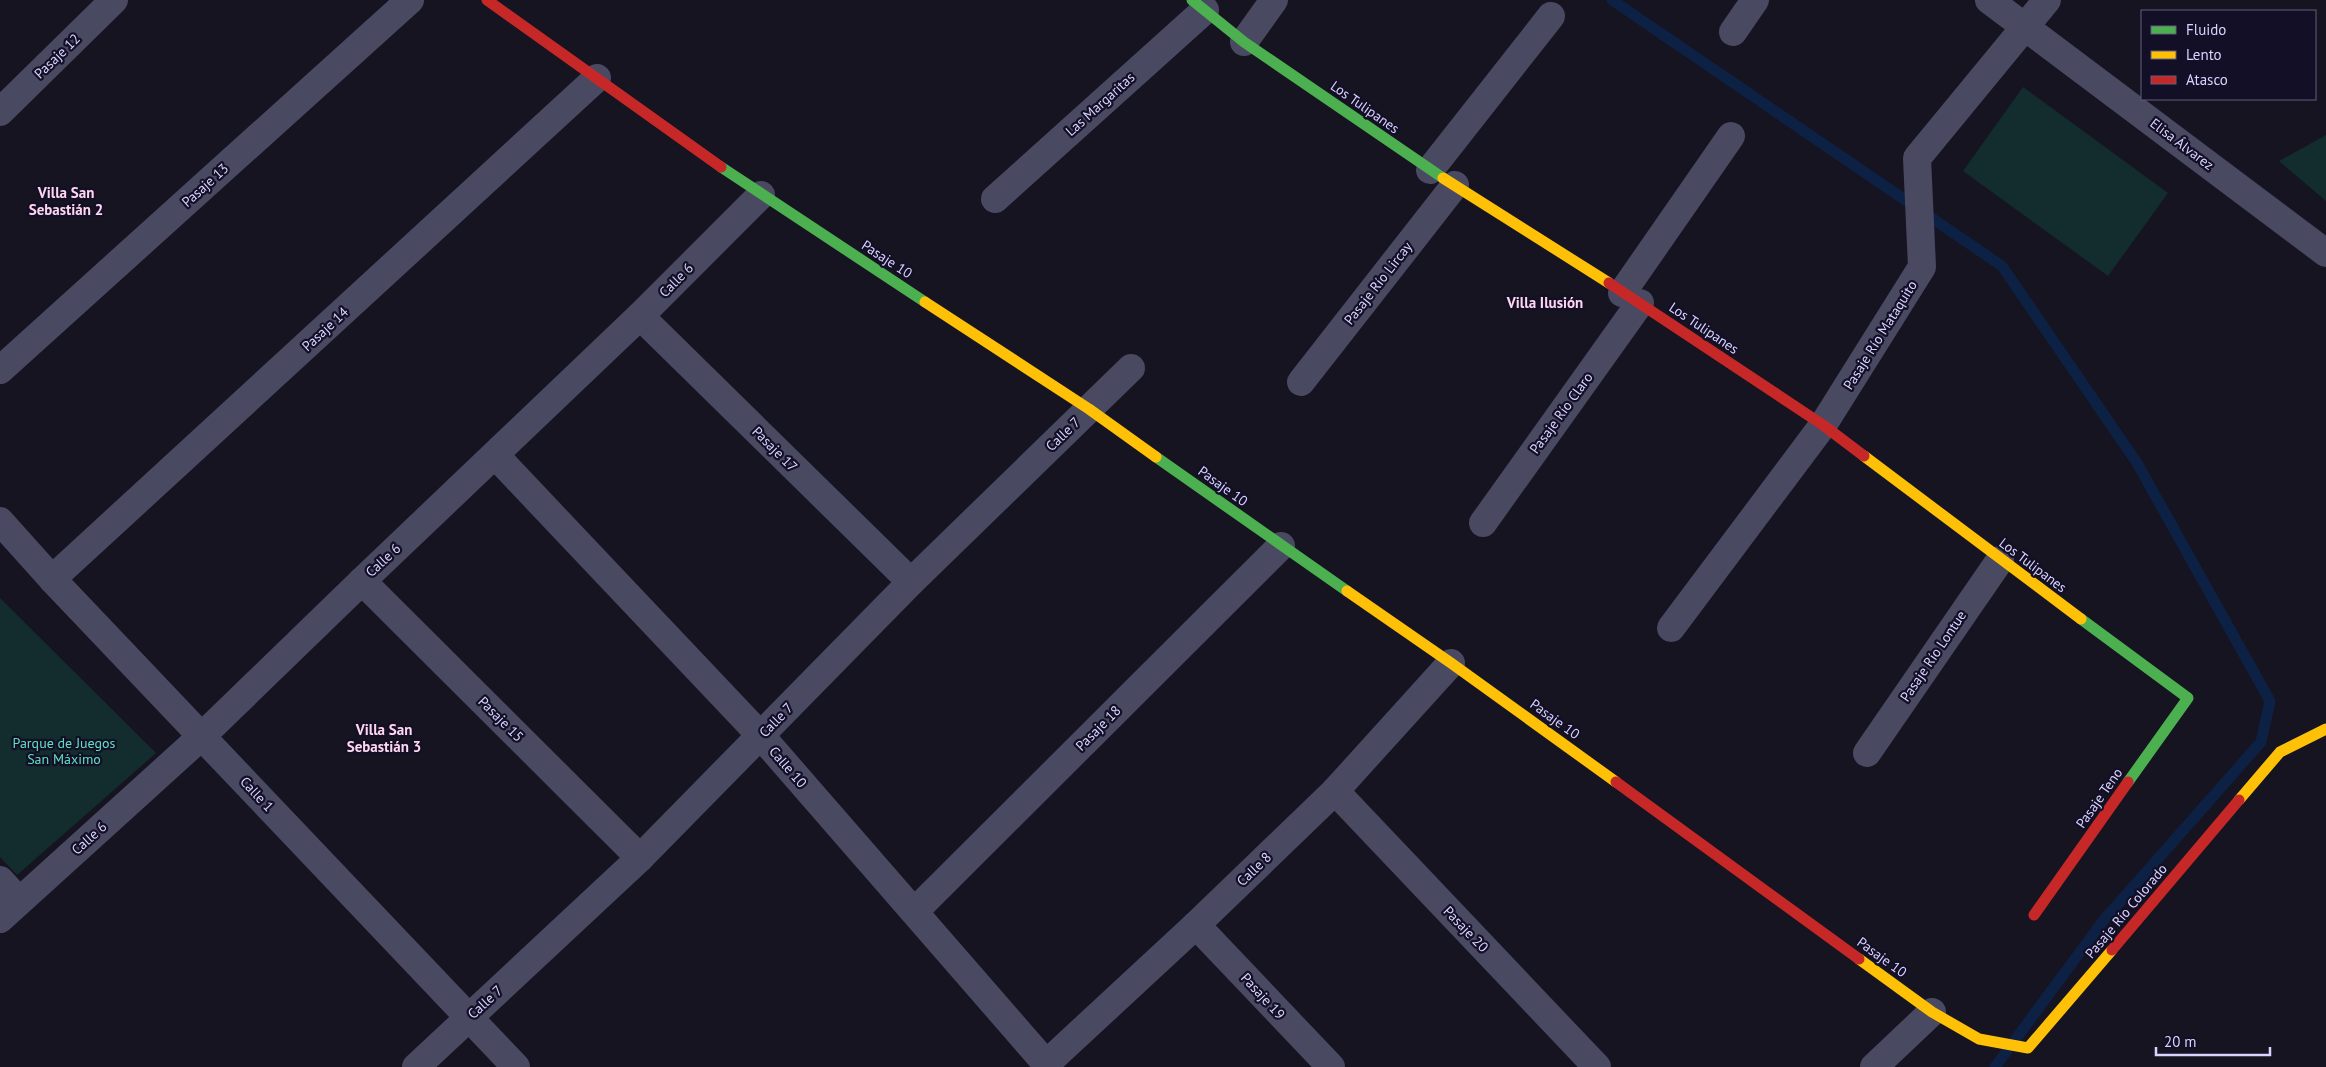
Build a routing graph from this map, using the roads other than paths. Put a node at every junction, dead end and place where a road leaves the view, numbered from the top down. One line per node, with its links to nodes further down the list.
1 (114, 0): 14 (street, Pasaje 12)
2 (410, 0): 24 (street, Pasaje 13)
3 (487, 0): 13 (street, Pasaje 10)
4 (1274, 0): 12 (street)
5 (1755, 0): 11 (street)
6 (1989, 0): 10 (street, Elisa Álvarez)
7 (2046, 0): 10 (street, Pasaje Río Mataquito)
8 (1198, 5): 12 (street, Los Tulipanes); 19 (street, Las Margaritas)
9 (1551, 16): 16 (street)
10 (2025, 25): 20 (street, Elisa Álvarez); 27 (street, Pasaje Río Mataquito)
11 (1733, 32)
12 (1244, 42): 16 (street, Los Tulipanes)
13 (597, 78): 18 (street, Pasaje 10); 33 (street, Pasaje 14)
14 (0, 112)
15 (1732, 136): 21 (street, Pasaje Río Claro)
16 (1430, 170): 17 (street, Los Tulipanes)
17 (1455, 185): 21 (street, Los Tulipanes); 25 (street, Pasaje Río Lircay)
18 (761, 195): 22 (street, Calle 6); 26 (street, Pasaje 10)
19 (995, 199)
20 (2322, 245)
21 (1631, 298): 27 (street, Los Tulipanes); 30 (street, Pasaje Río Claro)
22 (640, 316): 28 (street, Calle 6); 35 (street, Pasaje 17)
23 (1131, 368): 26 (street, Calle 7)
24 (0, 370)
25 (1301, 382)
26 (1089, 409): 31 (street, Pasaje 10); 35 (street, Calle 7)
27 (1823, 425): 32 (street, Los Tulipanes); 36 (street, Pasaje Río Mataquito)
28 (495, 455): 34 (street, Calle 6); 41 (street, Calle 10)
29 (0, 520): 33 (street, Calle 1)
30 (1483, 523)
31 (1281, 546): 37 (street, Pasaje 10); 47 (street, Pasaje 18)
32 (2000, 560): 38 (street, Los Tulipanes); 42 (street, Pasaje Río Lontue)
33 (52, 579): 40 (street, Calle 1)
34 (362, 581): 40 (street, Calle 6); 44 (street, Pasaje 15)
35 (910, 582): 41 (street, Calle 7)
36 (1671, 628)
37 (1451, 662): 43 (street, Calle 8); 51 (street, Pasaje 10)
38 (2188, 698): 48 (street, Pasaje Teno)
39 (2326, 729): 51 (street, Pasaje Río Colorado)
40 (202, 736): 46 (street, Calle 6); 52 (street, Calle 1)
41 (761, 736): 44 (street, Calle 7); 47 (street, Calle 10)
42 (1867, 753)
43 (1335, 791): 50 (street, Calle 8); 57 (street, Pasaje 20)
44 (640, 858): 52 (street, Calle 7)
45 (0, 880): 46 (street)
46 (19, 901): 49 (street, Calle 6)
47 (915, 911): 53 (street, Calle 10)
48 (2034, 915)
49 (0, 919)
50 (1196, 925): 53 (street, Calle 8); 56 (street, Pasaje 19)
51 (1932, 1012): 58 (street)
52 (468, 1018): 54 (street, Calle 7); 55 (street, Calle 1)
53 (1047, 1065)
54 (416, 1067)
55 (516, 1067)
56 (1330, 1067)
57 (1597, 1067)
58 (1874, 1067)

